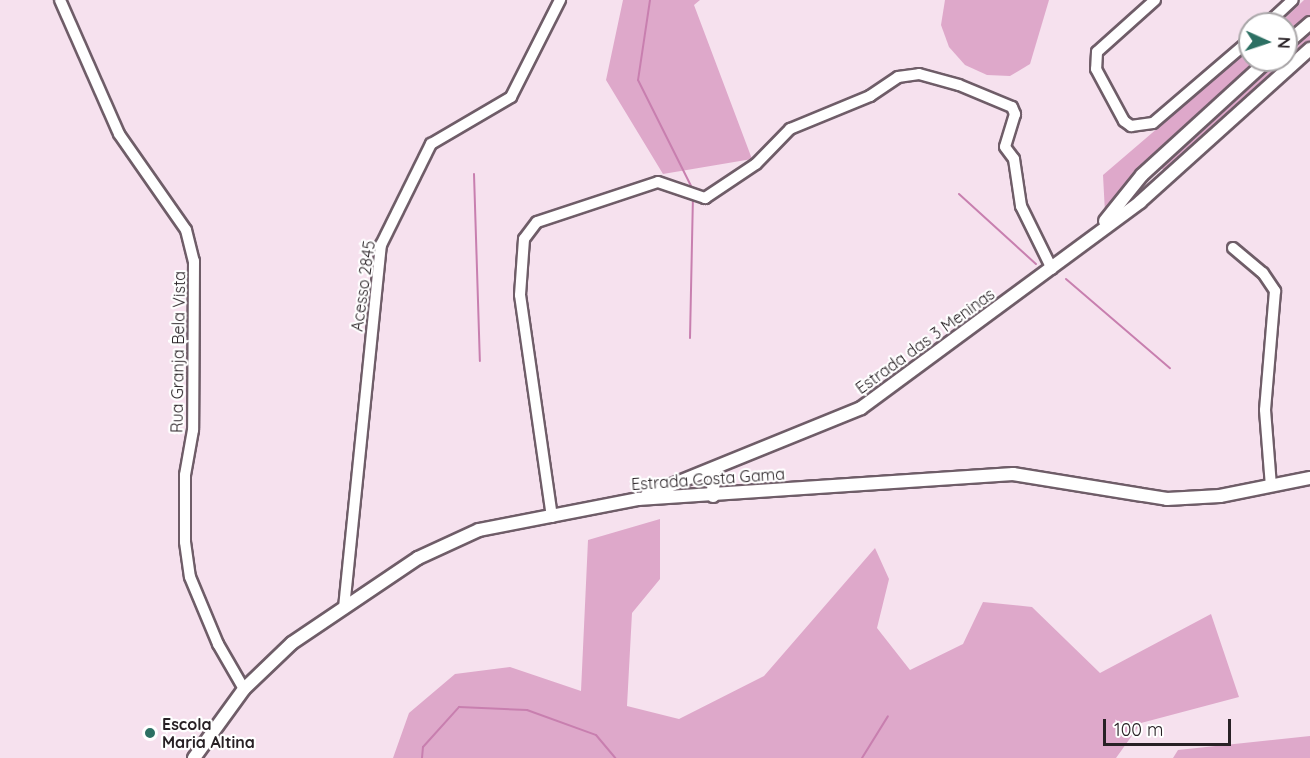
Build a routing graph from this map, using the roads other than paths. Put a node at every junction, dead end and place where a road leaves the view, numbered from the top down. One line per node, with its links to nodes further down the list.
1 (60, 0): 21 (street, Rua Granja Bela Vista)
2 (560, 0): 20 (street, Acesso 2845)
3 (1155, 0): 9 (street)
4 (1293, 0): 5 (street)
5 (1280, 12)
6 (1310, 22): 7 (main road)
7 (1298, 33)
8 (1310, 49): 11 (main road, Estrada das 3 Meninas)
9 (1238, 50)
10 (1255, 72): 11 (main road, Estrada das 3 Meninas)
11 (1086, 242): 13 (main road, Estrada das 3 Meninas)
12 (1233, 248): 16 (street)
13 (1052, 269): 14 (main road, Estrada das 3 Meninas); 19 (street)
14 (714, 469): 17 (main road); 18 (main road, Estrada das 3 Meninas)
15 (1310, 478): 16 (main road, Estrada Costa Gama)
16 (1271, 486): 17 (main road, Estrada Costa Gama)
17 (713, 496): 18 (main road, Estrada Costa Gama)
18 (638, 499): 19 (main road, Estrada Costa Gama)
19 (552, 517): 20 (main road, Estrada Costa Gama)
20 (344, 608): 21 (main road, Estrada Costa Gama)
21 (244, 689): 22 (main road, Estrada Costa Gama)
22 (194, 758)

